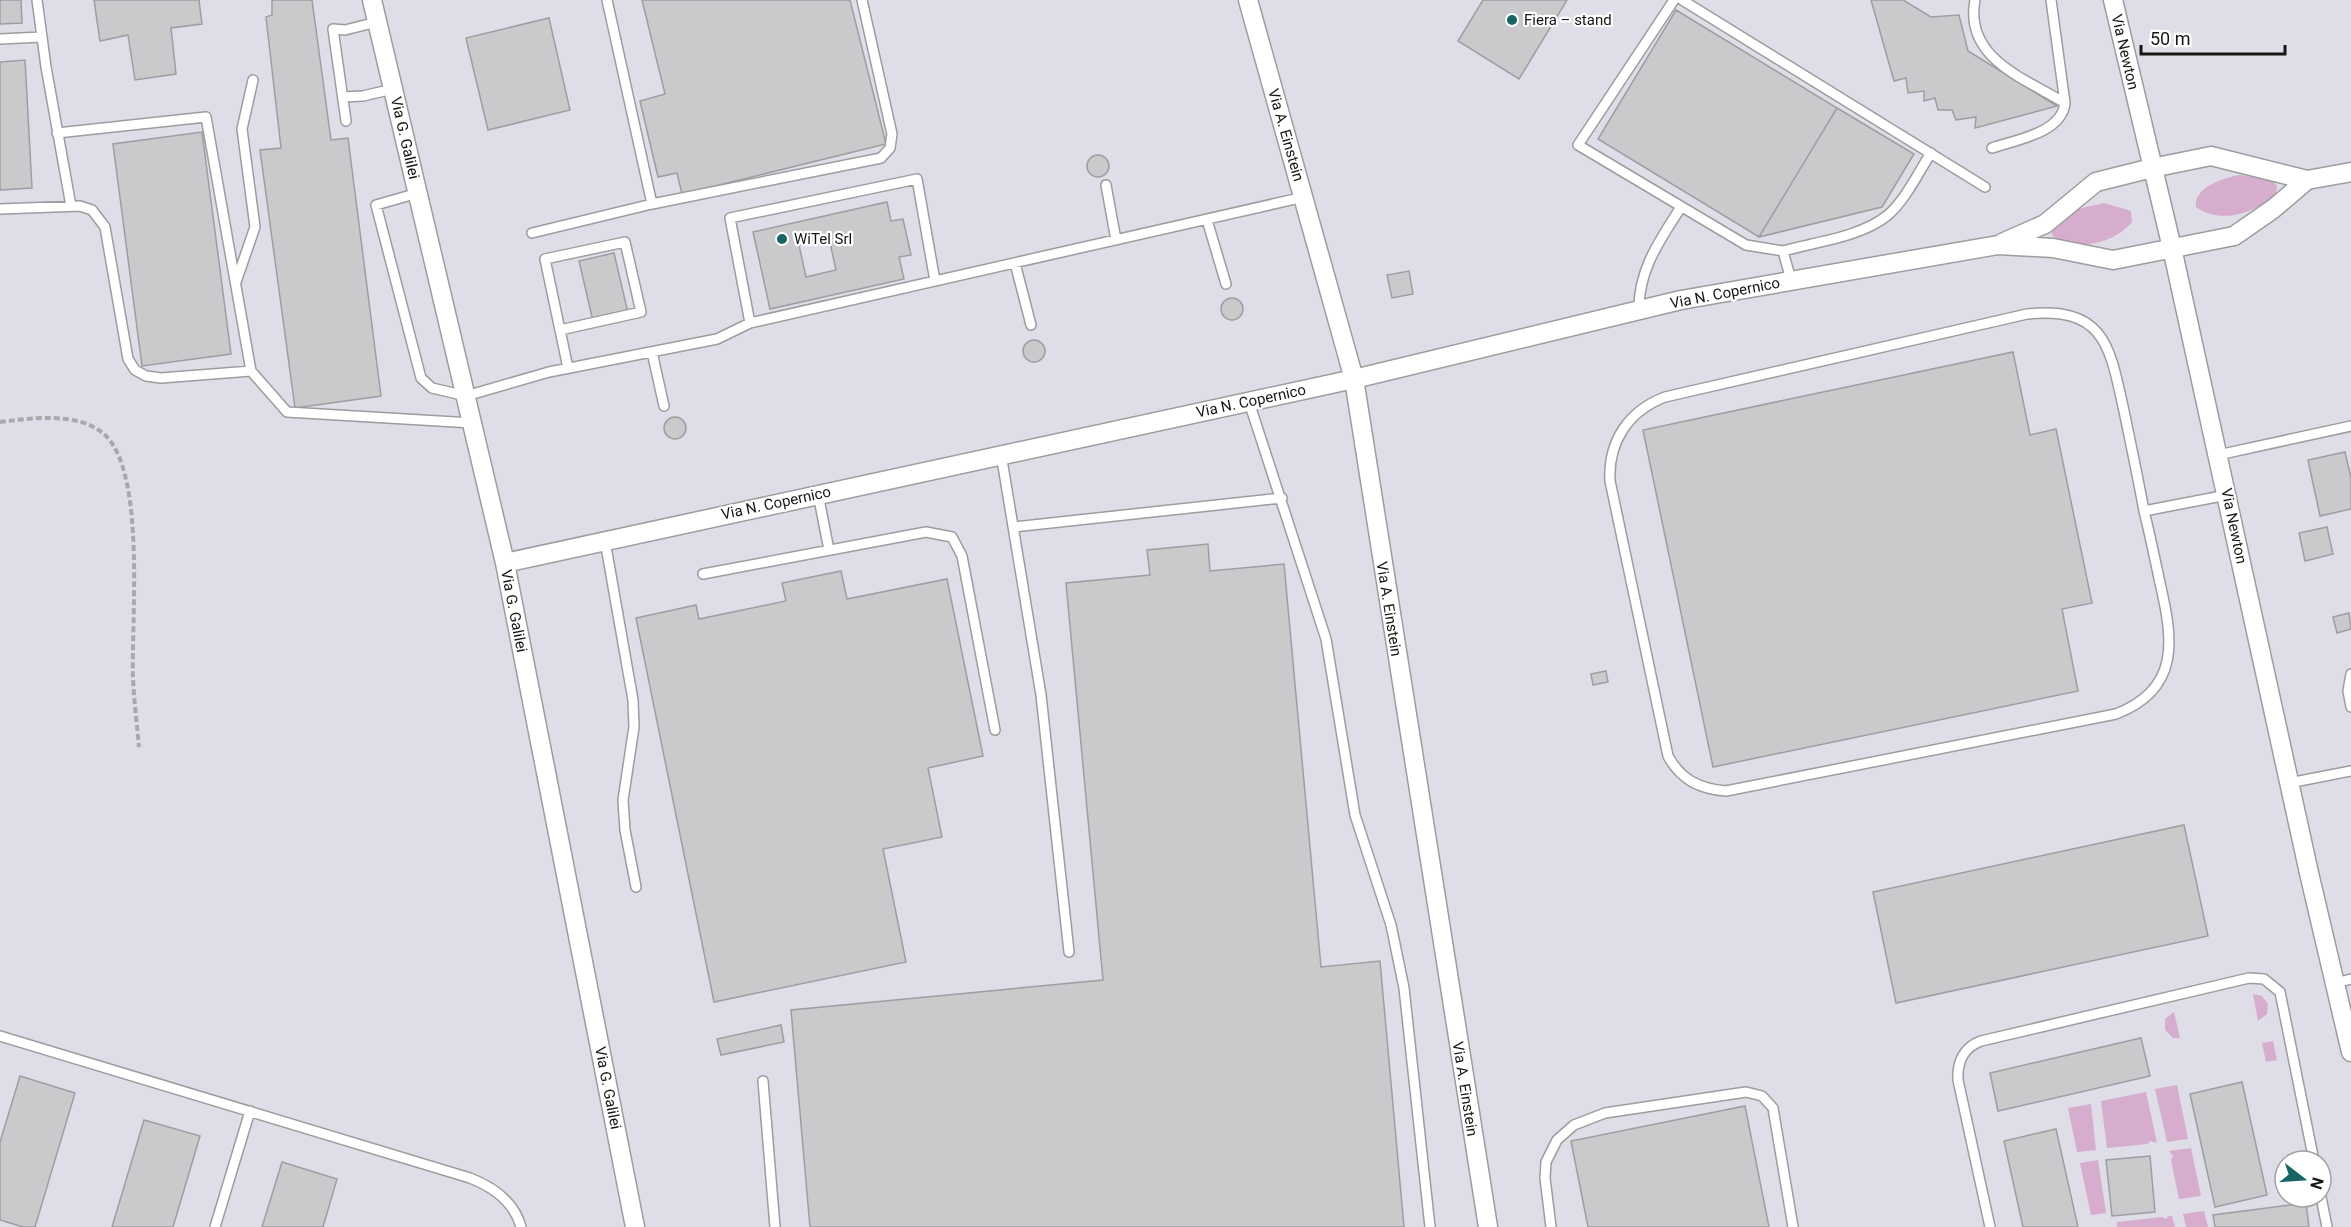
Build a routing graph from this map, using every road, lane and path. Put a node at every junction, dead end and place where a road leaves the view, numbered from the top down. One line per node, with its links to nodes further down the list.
1 (37, 0): 12 (lane)
2 (372, 0): 11 (street, Via G. Galilei)
3 (607, 0): 29 (lane)
4 (862, 0): 29 (lane)
5 (1248, 0): 28 (street, Via A. Einstein)
6 (1674, 0): 31 (lane)
7 (1682, 0): 21 (lane)
8 (1975, 0): 17 (lane)
9 (2051, 0): 17 (lane)
10 (2113, 0): 22 (street, Via Newton)
11 (378, 22): 15 (street, Via G. Galilei); 16 (lane)
12 (41, 37): 13 (lane); 19 (lane)
13 (0, 39)
14 (252, 80): 42 (lane)
15 (393, 88): 16 (lane); 27 (street, Via G. Galilei)
16 (343, 97): 18 (lane)
17 (2065, 103): 20 (lane)
18 (346, 121)
19 (57, 133): 30 (lane); 42 (lane)
20 (1992, 148)
21 (1931, 153): 26 (lane); 38 (lane)
22 (2152, 168): 24 (street); 36 (street); 37 (street, Via Newton)
23 (2351, 172): 24 (street)
24 (2307, 180): 37 (street)
25 (1106, 185): 35 (lane)
26 (1985, 187)
27 (418, 193): 52 (street, Via G. Galilei); 52 (lane)
28 (1304, 197): 33 (lane); 51 (street, Via A. Einstein)
29 (652, 204): 34 (lane)
30 (71, 206): 32 (lane); 50 (lane)
31 (1681, 207): 38 (lane); 44 (lane)
32 (0, 209)
33 (1207, 220): 35 (lane); 43 (lane)
34 (532, 233)
35 (1116, 240): 39 (lane)
36 (1998, 245): 37 (street); 40 (street, Via N. Copernico)
37 (2172, 248): 59 (street, Via Newton)
38 (1783, 251): 40 (lane)
39 (1015, 263): 41 (lane); 46 (lane)
40 (1791, 280): 44 (street, Via N. Copernico)
41 (935, 281): 45 (lane); 45 (lane)
42 (235, 284): 50 (lane)
43 (1226, 284)
44 (1639, 311): 51 (street, Via N. Copernico)
45 (750, 323): 48 (lane)
46 (1031, 326)
47 (560, 330): 47 (lane); 49 (lane)
48 (652, 352): 49 (lane); 54 (lane)
49 (568, 368): 52 (lane)
50 (250, 371): 56 (lane)
51 (1354, 379): 53 (street, Via N. Copernico); 89 (street, Via A. Einstein)
52 (466, 396): 56 (street, Via G. Galilei)
53 (1248, 402): 58 (street, Via N. Copernico); 62 (lane)
54 (664, 406)
55 (0, 422): 72 (path)
56 (472, 423): 67 (street, Via G. Galilei)
57 (2351, 426): 59 (lane)
58 (1001, 454): 60 (street, Via N. Copernico); 64 (lane)
59 (2218, 455): 61 (street, Via Newton)
60 (818, 494): 65 (street, Via N. Copernico); 66 (lane)
61 (2227, 495): 63 (lane); 74 (street, Via Newton)
62 (1282, 498): 64 (lane); 88 (lane)
63 (2144, 511): 63 (lane)
64 (1012, 527): 76 (lane)
65 (605, 541): 67 (street, Via N. Copernico); 75 (lane)
66 (829, 550): 68 (lane); 71 (lane)
67 (505, 563): 86 (street, Via G. Galilei)
68 (703, 574)
69 (2351, 674): 70 (lane)
70 (2351, 707)
71 (994, 730)
72 (139, 747)
73 (2351, 771): 74 (lane)
74 (2289, 783): 77 (street, Via Newton)
75 (636, 887)
76 (1069, 952)
77 (2343, 981): 79 (street, Via Newton)
78 (0, 1036): 81 (lane)
79 (2351, 1052)
80 (763, 1081): 87 (lane)
81 (249, 1111): 84 (lane); 85 (lane)
82 (2312, 1149): 92 (lane)
83 (2323, 1209): 93 (lane)
84 (214, 1227)
85 (521, 1227)
86 (635, 1227)
87 (775, 1227)
88 (1430, 1227)
89 (1488, 1227)
90 (1551, 1227): 91 (lane)
91 (1792, 1227)
92 (1990, 1227)
93 (2327, 1227)

